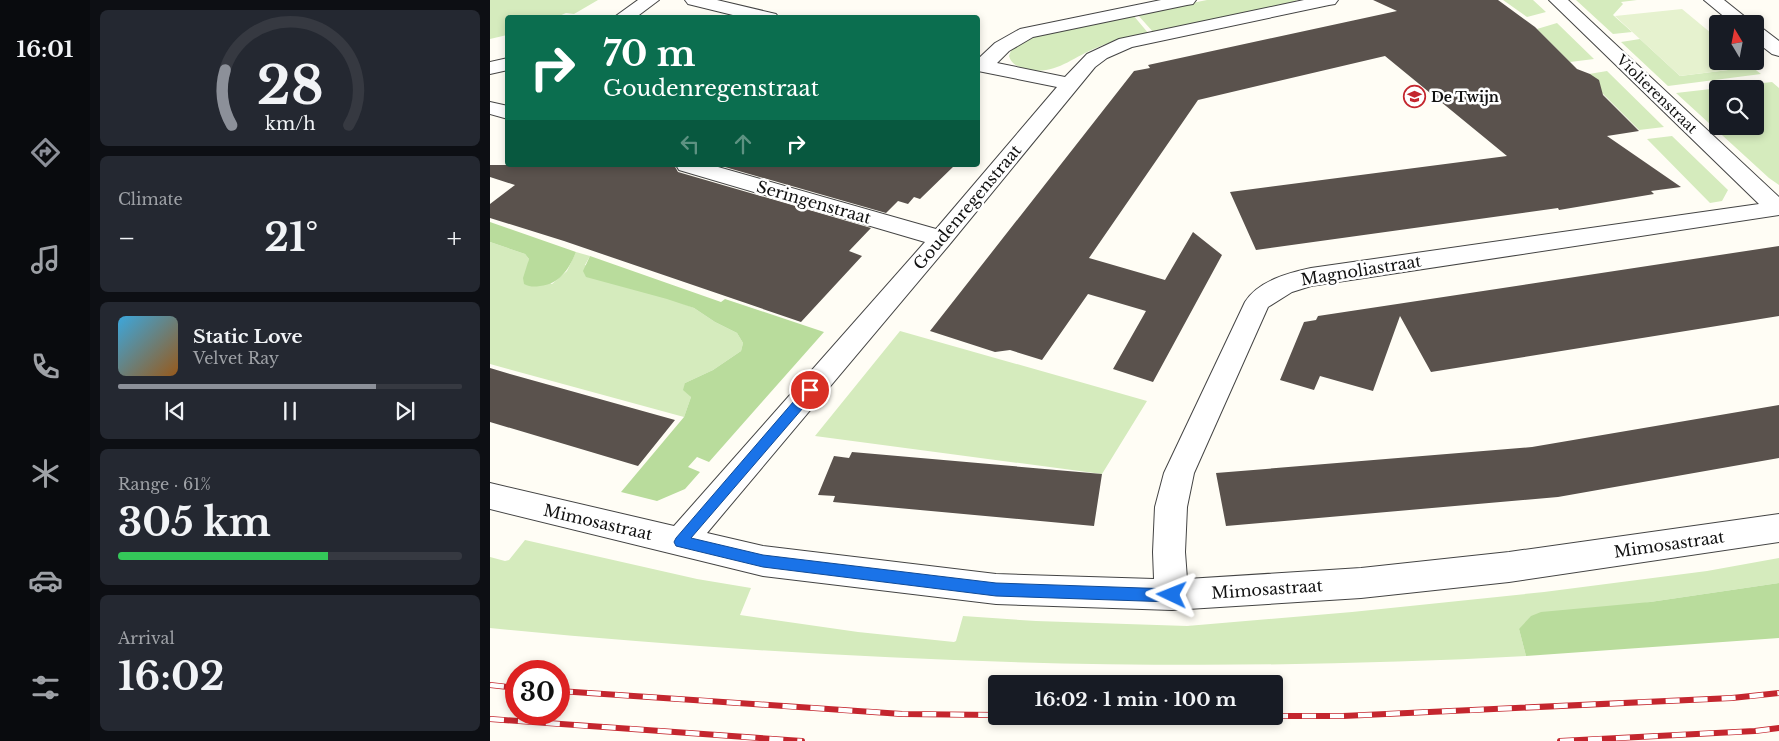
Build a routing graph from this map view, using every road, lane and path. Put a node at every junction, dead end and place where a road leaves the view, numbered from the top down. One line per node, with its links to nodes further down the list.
1 (650, 0): 7 (street)
2 (694, 0): 8 (street)
3 (1187, 0): 13 (street)
4 (1558, 0): 19 (street, Violierenstraat)
5 (1713, 0): 9 (street)
6 (1321, 1): 15 (street, Goudenregenstraat)
7 (627, 15)
8 (757, 15)
9 (1733, 15)
10 (1764, 39): 11 (street)
11 (1779, 50)
12 (505, 65): 14 (street)
13 (980, 66): 15 (street)
14 (490, 68)
15 (1070, 84): 20 (street, Goudenregenstraat)
16 (490, 108): 17 (street)
17 (505, 112)
18 (694, 167): 20 (street, Seringenstraat)
19 (1778, 208): 24 (street, Magnoliastraat)
20 (941, 239): 23 (street, Goudenregenstraat)
21 (490, 496): 23 (street, Mimosastraat)
22 (1779, 528): 24 (street, Mimosastraat)
23 (680, 542): 24 (street, Mimosastraat)
24 (1172, 595)

